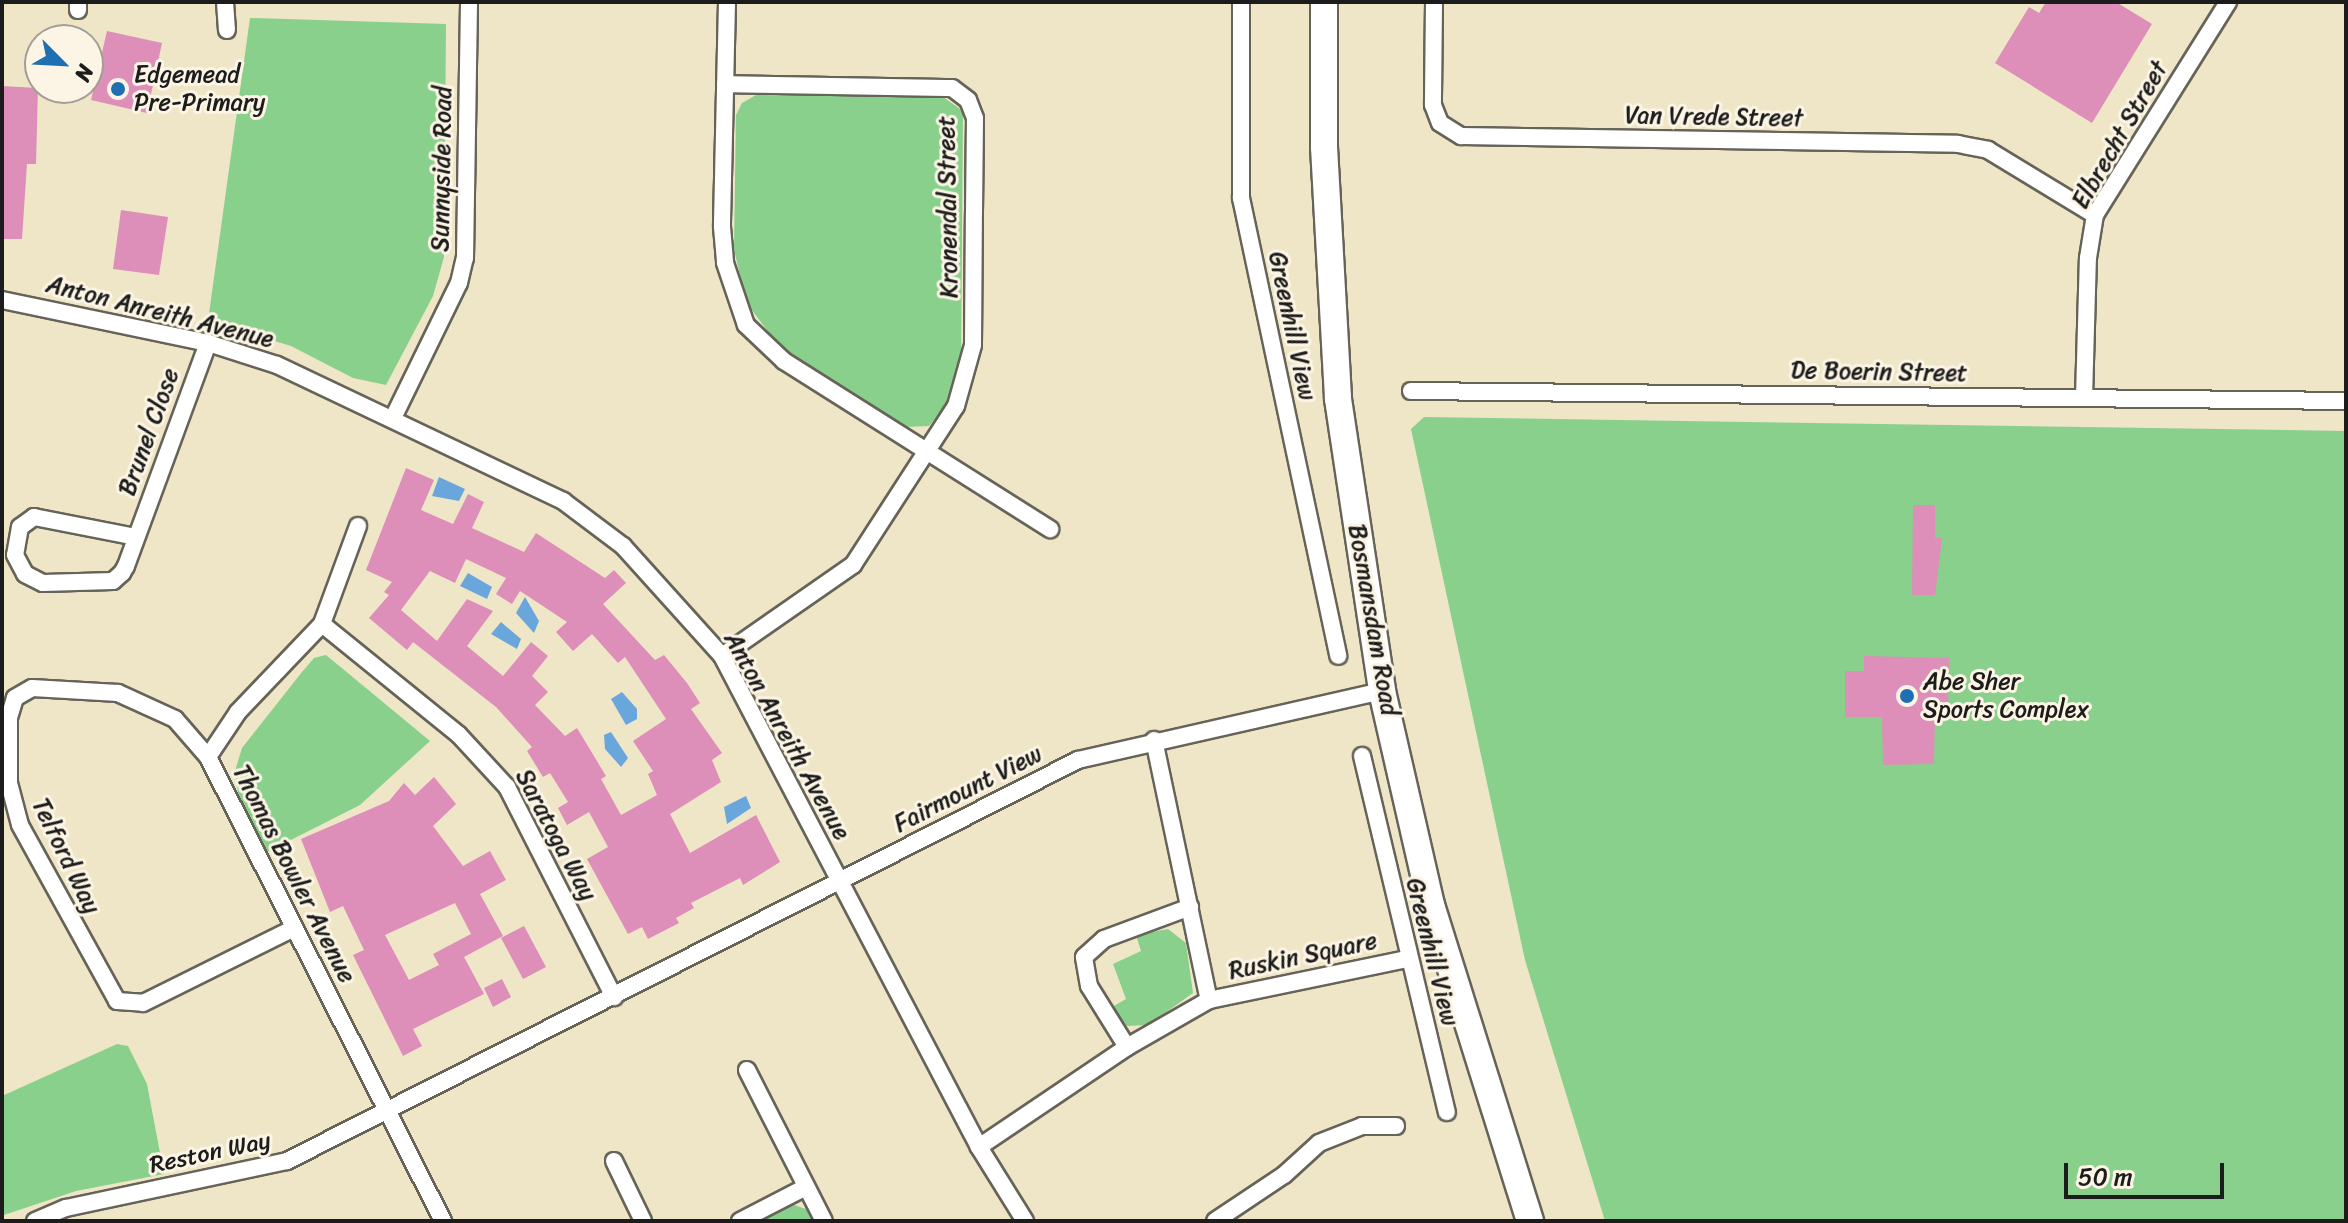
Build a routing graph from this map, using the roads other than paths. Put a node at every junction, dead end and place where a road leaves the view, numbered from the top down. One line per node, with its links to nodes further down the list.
1 (225, 2): 8 (street)
2 (469, 2): 16 (street, Sunnyside Road)
3 (727, 2): 9 (street)
4 (1241, 2): 23 (street, Greenhill View)
5 (1324, 2): 24 (main road, Bosmansdam Road)
6 (1434, 2): 10 (street, Van Vrede Street)
7 (2221, 4): 10 (street, Elbrecht Street)
8 (227, 30)
9 (725, 84): 17 (street); 17 (street, Kronendal Street)
10 (2095, 215): 14 (street, Elbrecht Street)
11 (2, 300): 12 (street, Anton Anreith Avenue)
12 (208, 343): 16 (street, Anton Anreith Avenue); 20 (street, Brunel Close)
13 (1411, 391): 14 (street, De Boerin Street)
14 (2084, 398): 15 (street, De Boerin Street)
15 (2346, 401)
16 (394, 416): 22 (street, Anton Anreith Avenue)
17 (927, 454): 19 (street); 22 (street, Kronendal Street)
18 (358, 526): 21 (street, Thomas Bowler Avenue)
19 (1050, 529)
20 (136, 537): 20 (street, Brunel Close)
21 (322, 624): 27 (street, Thomas Bowler Avenue); 32 (street, Saratoga Way)
22 (722, 656): 28 (street, Anton Anreith Avenue)
23 (1338, 656)
24 (1382, 691): 25 (street, Fairmount View); 49 (main road, Bosmansdam Road)
25 (1154, 740): 28 (street, Fairmount View); 29 (street, Ruskin Square)
26 (1362, 756): 31 (street, Greenhill View)
27 (208, 757): 30 (street, Thomas Bowler Avenue); 30 (street, Telford Way)
28 (840, 880): 32 (street, Fairmount View); 39 (street, Anton Anreith Avenue)
29 (1190, 907): 33 (street, Ruskin Square); 34 (street)
30 (294, 928): 36 (street, Thomas Bowler Avenue)
31 (1407, 959): 33 (street, Ruskin Square); 37 (street, Greenhill View)
32 (614, 997): 36 (street, Fairmount View)
33 (1209, 1000): 34 (street, Ruskin Square)
34 (1127, 1047): 39 (street, Ruskin Square)
35 (747, 1070): 41 (street)
36 (388, 1111): 42 (street, Reston Way); 43 (street, Thomas Bowler Avenue)
37 (1447, 1112)
38 (1396, 1126): 48 (street)
39 (979, 1147): 47 (street, Anton Anreith Avenue)
40 (614, 1161): 44 (street)
41 (806, 1187): 45 (street); 46 (street)
42 (35, 1221)
43 (443, 1221)
44 (643, 1221)
45 (740, 1221)
46 (824, 1221)
47 (1025, 1221)
48 (1215, 1221)
49 (1530, 1221)

